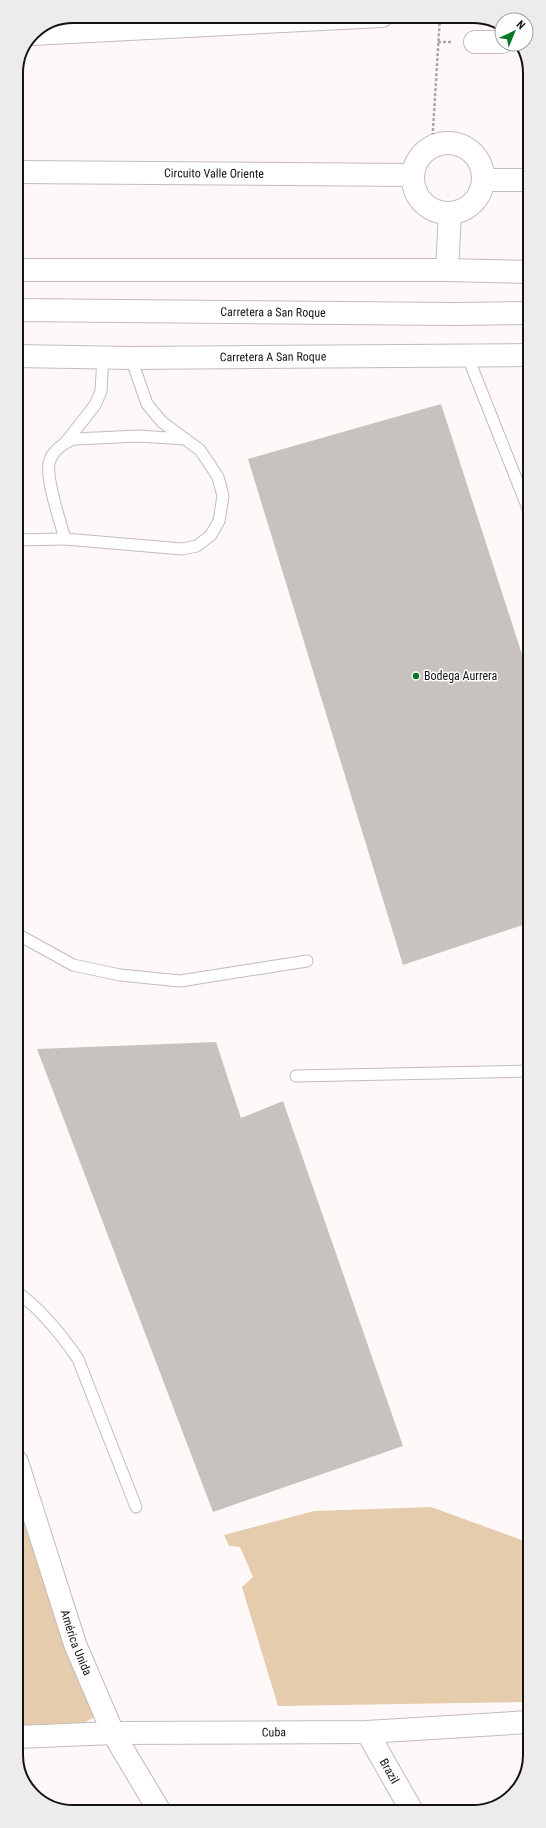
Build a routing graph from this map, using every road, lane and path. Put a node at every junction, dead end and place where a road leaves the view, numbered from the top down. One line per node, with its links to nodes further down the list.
1 (265, 23): 3 (street)
2 (440, 23): 6 (path)
3 (42, 34)
4 (475, 42): 5 (street)
5 (494, 42)
6 (432, 146): 8 (street); 9 (street)
7 (23, 172): 8 (street, Circuito Valle Oriente)
8 (412, 175): 11 (street)
9 (483, 180): 10 (street); 11 (street)
10 (523, 180)
11 (450, 213): 13 (street)
12 (23, 270): 13 (street)
13 (447, 270): 14 (street)
14 (523, 272)
15 (23, 310): 16 (street, Carretera a San Roque)
16 (523, 313)
17 (468, 355): 18 (street, Carretera A San Roque); 21 (street, Carretera A San Roque); 24 (lane)
18 (523, 355)
19 (23, 356): 20 (street, Carretera A San Roque)
20 (103, 357): 21 (street, Carretera A San Roque); 23 (lane)
21 (132, 358): 22 (lane)
22 (184, 439): 23 (lane); 25 (lane)
23 (66, 442): 25 (lane)
24 (523, 497)
25 (65, 539): 26 (lane)
26 (23, 540)
27 (23, 937): 28 (lane)
28 (307, 961)
29 (523, 1071): 30 (lane)
30 (296, 1076)
31 (23, 1297): 33 (lane)
32 (23, 1481): 36 (street, América Unida)
33 (136, 1507)
34 (523, 1722): 35 (street, Cuba)
35 (367, 1732): 36 (street, Cuba); 39 (street, Brazil)
36 (113, 1733): 37 (street, Cuba); 38 (street, América Unida)
37 (23, 1737)
38 (156, 1805)
39 (409, 1805)

